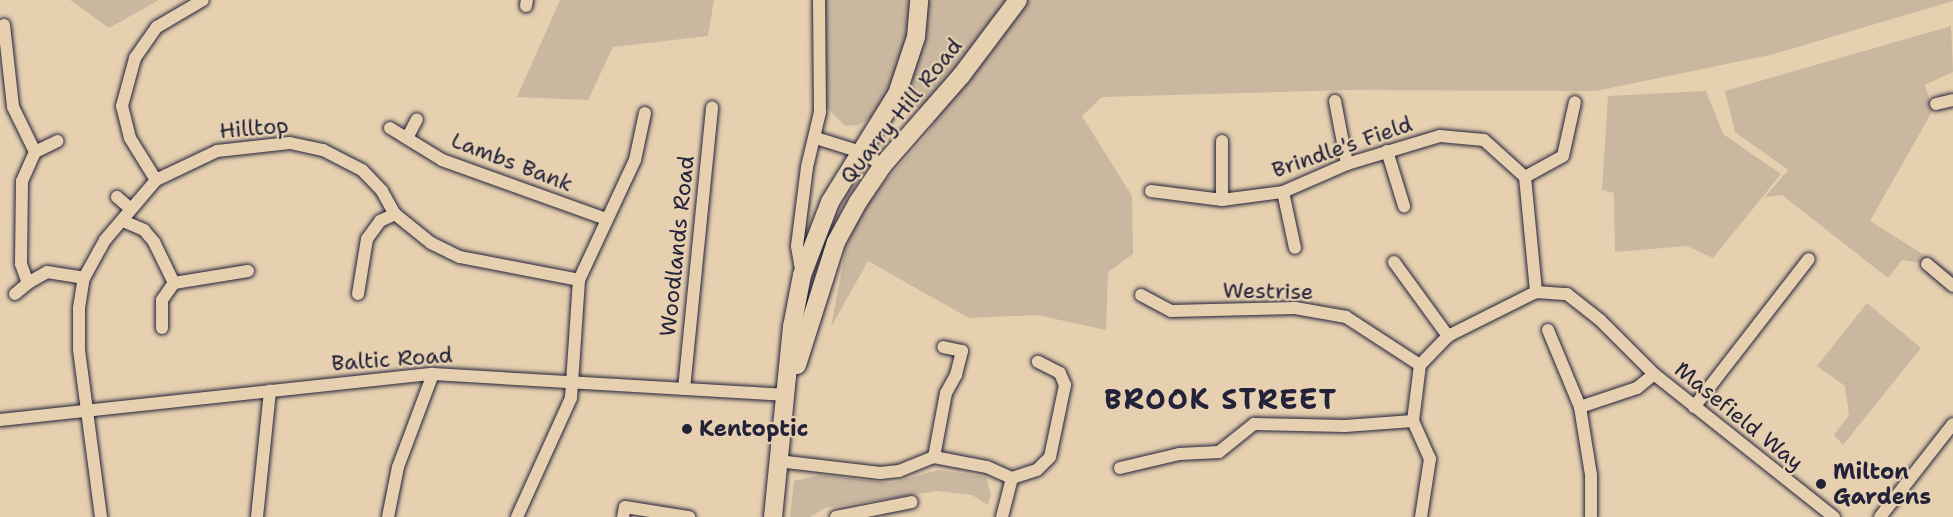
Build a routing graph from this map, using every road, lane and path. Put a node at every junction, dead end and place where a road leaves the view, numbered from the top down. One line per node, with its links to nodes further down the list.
1 (202, 0): 24 (street)
2 (819, 0): 15 (street, Quarry Hill Road)
3 (918, 0): 20 (highway, Quarry Hill Road)
4 (1018, 0): 22 (highway, Quarry Hill Road)
5 (4, 25): 19 (street)
6 (1953, 100): 9 (street)
7 (1335, 101): 21 (street)
8 (1575, 102): 23 (street)
9 (1936, 104)
10 (712, 107): 58 (street, Woodlands Road)
11 (645, 113): 32 (street)
12 (417, 119): 14 (street)
13 (390, 128): 14 (street, Lambs Bank)
14 (407, 138): 32 (street, Lambs Bank)
15 (816, 138): 20 (street); 39 (street, Quarry Hill Road)
16 (58, 141): 19 (street)
17 (1222, 141): 28 (street)
18 (1387, 151): 21 (street, Brindle's Field); 23 (street, Brindle's Field); 29 (street)
19 (35, 152): 42 (street)
20 (861, 152): 22 (street); 39 (highway, Quarry Hill Road)
21 (1347, 164): 26 (street, Brindle's Field)
22 (883, 165): 60 (highway, Quarry Hill Road)
23 (1525, 177): 45 (street)
24 (156, 180): 30 (street, Hilltop); 31 (street, Hilltop)
25 (1151, 191): 28 (street, Brindle's Field)
26 (1283, 192): 28 (street, Brindle's Field); 34 (street)
27 (117, 197): 30 (street)
28 (1222, 200)
29 (1404, 206)
30 (131, 209): 33 (street, Hilltop)
31 (395, 214): 41 (street, Hilltop); 47 (street)
32 (606, 219): 41 (street)
33 (123, 221): 40 (street, Hilltop); 43 (street)
34 (1295, 248)
35 (1809, 258): 62 (street)
36 (1394, 262): 51 (street)
37 (1927, 264): 44 (street)
38 (248, 271): 43 (street)
39 (802, 275): 60 (highway, Quarry Hill Road)
40 (84, 278): 42 (street); 63 (street, Hilltop)
41 (579, 280): 57 (street)
42 (28, 282): 46 (street)
43 (174, 283): 49 (street)
44 (1953, 286)
45 (1536, 292): 51 (street); 56 (street)
46 (15, 294)
47 (358, 294)
48 (1140, 295): 54 (street, Westrise)
49 (162, 328)
50 (1548, 330): 61 (street)
51 (1448, 336): 54 (street)
52 (943, 347): 67 (street)
53 (1038, 362): 70 (street)
54 (1420, 365): 65 (street)
55 (433, 374): 57 (street, Baltic Road); 59 (street, Baltic Road); 74 (street)
56 (1654, 374): 61 (street, Masefield Way); 62 (street, Masefield Way)
57 (575, 383): 58 (street, Baltic Road); 75 (street)
58 (684, 389): 60 (street, Baltic Road)
59 (270, 391): 63 (street, Baltic Road); 73 (street)
60 (787, 395): 68 (highway, Quarry Hill Road)
61 (1580, 407): 82 (street)
62 (1694, 407): 83 (street, Masefield Way)
63 (87, 411): 64 (street, Baltic Road); 72 (street, Hilltop)
64 (0, 420)
65 (1413, 421): 69 (street); 81 (street)
66 (1953, 424): 84 (street)
67 (934, 457): 68 (street); 70 (street)
68 (778, 461): 78 (highway, Quarry Hill Road)
69 (1120, 468)
70 (1012, 478): 80 (street)
71 (912, 502): 79 (street)
72 (100, 517)
73 (257, 517)
74 (388, 517)
75 (517, 517)
76 (623, 517): 77 (street)
77 (689, 517)
78 (773, 517)
79 (836, 517)
80 (1002, 517)
81 (1421, 517)
82 (1592, 517)
83 (1834, 517)
84 (1880, 517)

